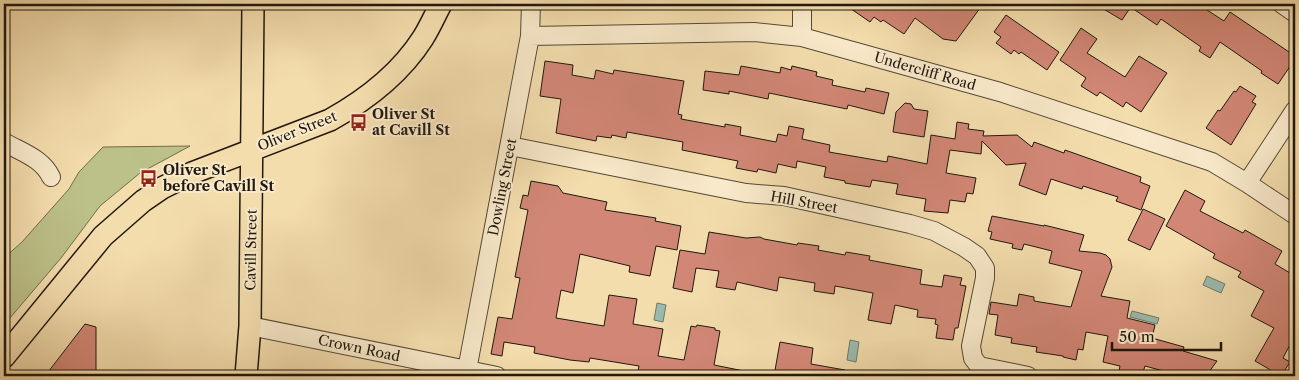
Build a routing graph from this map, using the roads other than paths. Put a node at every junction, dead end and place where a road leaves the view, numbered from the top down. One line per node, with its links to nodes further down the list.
1 (253, 4): 12 (main road, Cavill Street)
2 (441, 4): 12 (main road, Oliver Street)
3 (531, 4): 7 (street, Dowling Street)
4 (802, 4): 8 (street)
5 (1282, 4): 6 (street)
6 (1295, 13)
7 (530, 36): 8 (street, Undercliff Road); 11 (street, Dowling Street)
8 (802, 37): 14 (street, Undercliff Road)
9 (1295, 110): 14 (street)
10 (4, 142): 13 (street)
11 (510, 146): 18 (street, Dowling Street); 21 (street, Hill Street)
12 (253, 149): 16 (main road, Cavill Street); 17 (main road, Oliver Street)
13 (51, 176)
14 (1247, 183): 15 (street, Undercliff Road)
15 (1295, 215)
16 (250, 326): 18 (street, Crown Road); 19 (main road, Cavill Street)
17 (4, 357)
18 (467, 370): 20 (street, Crown Road)
19 (246, 376)
20 (497, 376)
21 (1028, 376)

